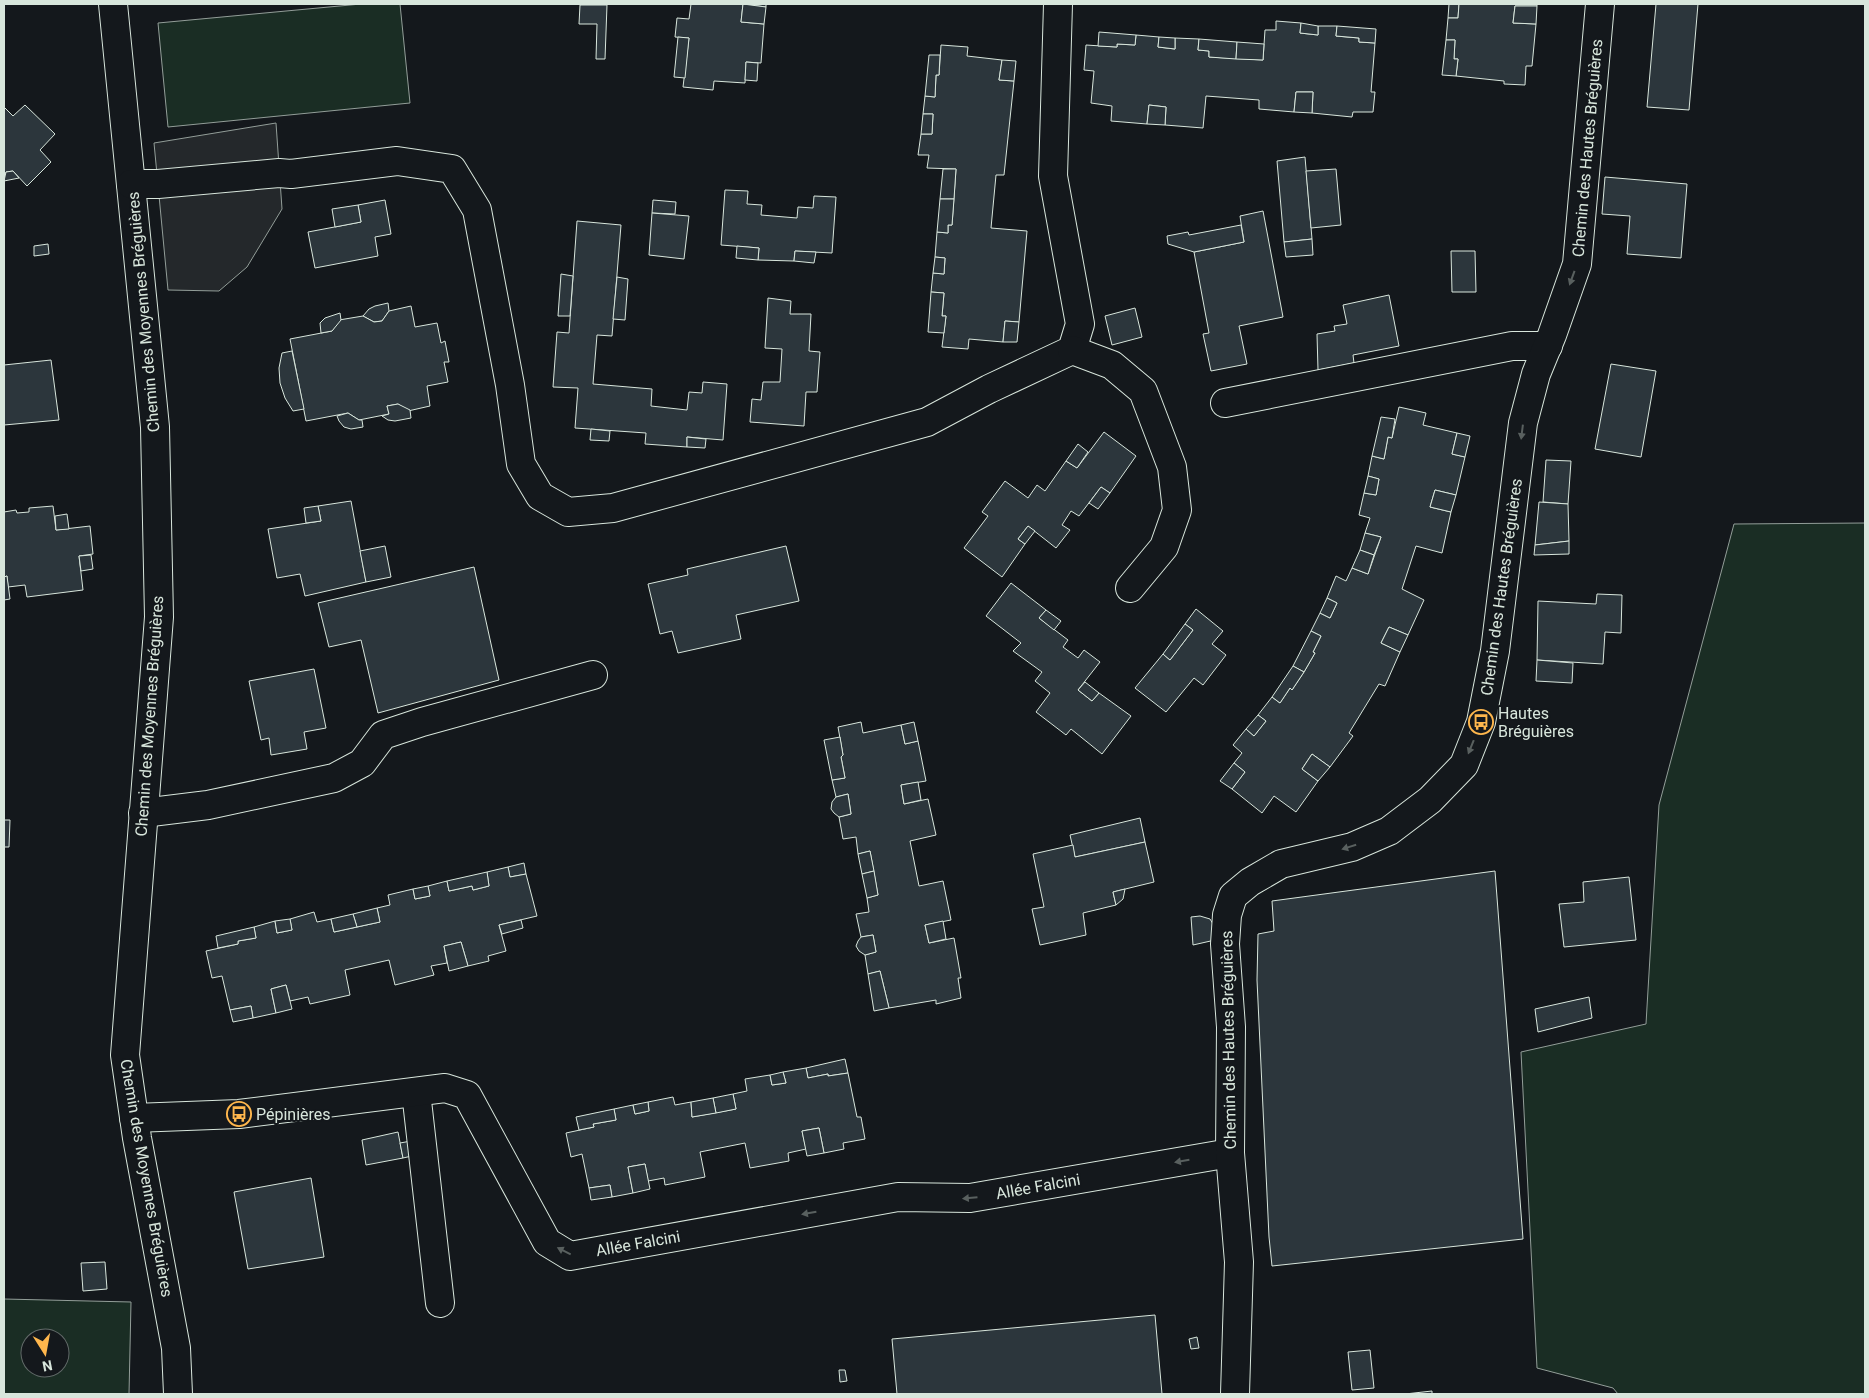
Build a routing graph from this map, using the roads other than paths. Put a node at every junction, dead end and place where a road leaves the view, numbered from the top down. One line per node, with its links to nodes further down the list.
1 (113, 4): 4 (street, Chemin des Moyennes Bréguières)
2 (1058, 4): 6 (street)
3 (1600, 4): 5 (street, Chemin des Hautes Bréguières, one-way to 5)
4 (131, 184): 6 (street); 10 (street, Chemin des Moyennes Bréguières)
5 (1548, 346): 7 (street); 13 (street, Chemin des Hautes Bréguières, one-way to 13)
6 (1072, 350): 8 (street)
7 (1224, 403)
8 (1130, 588)
9 (592, 675): 10 (street)
10 (143, 813): 12 (street, Chemin des Moyennes Bréguières)
11 (416, 1092): 12 (street, Allée Falcini); 13 (street, Allée Falcini, one-way to 11); 14 (street)
12 (134, 1118): 15 (street, Chemin des Moyennes Bréguières)
13 (1230, 1153): 16 (street, Chemin des Hautes Bréguières)
14 (440, 1304)
15 (178, 1394)
16 (1235, 1394)

